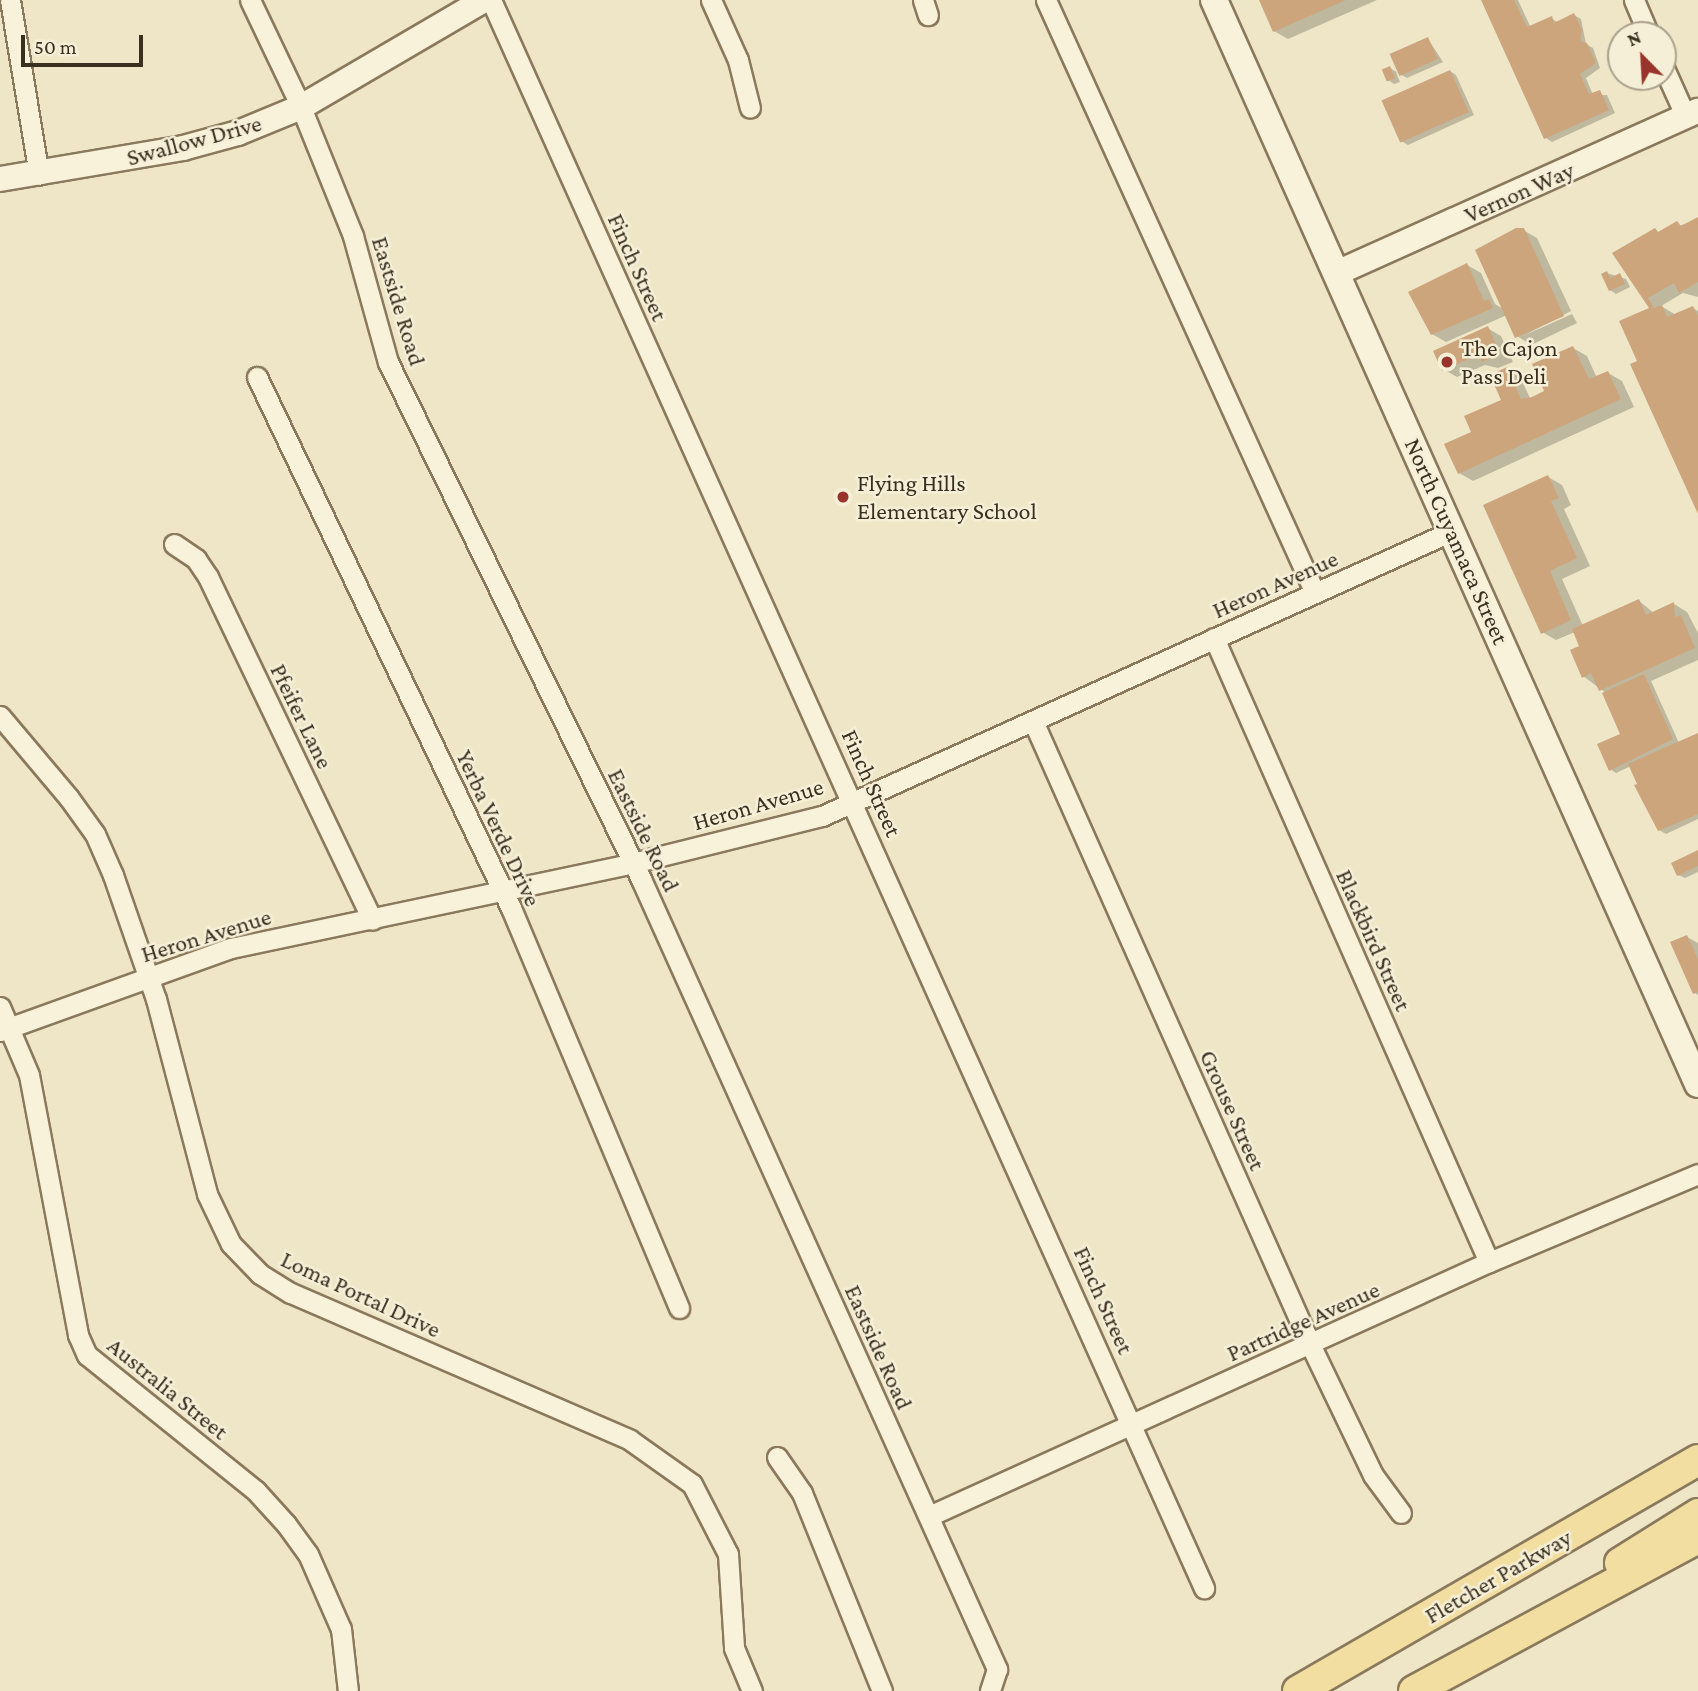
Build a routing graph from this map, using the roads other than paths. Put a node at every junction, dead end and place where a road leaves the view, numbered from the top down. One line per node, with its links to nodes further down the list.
1 (10, 0): 14 (street)
2 (250, 0): 11 (street, Eastside Road)
3 (484, 0): 11 (street, Swallow Drive)
4 (491, 0): 24 (street, Finch Street)
5 (711, 0): 12 (street)
6 (1046, 0): 20 (street)
7 (1214, 0): 16 (main road, North Cuyamaca Street)
8 (1633, 0): 9 (street)
9 (1643, 21)
10 (1677, 89): 13 (street)
11 (301, 107): 14 (street, Swallow Drive); 25 (street, Eastside Road)
12 (750, 108)
13 (1692, 114): 16 (street, Vernon Way)
14 (39, 175): 15 (street, Swallow Drive)
15 (0, 179)
16 (1339, 272): 18 (main road, North Cuyamaca Street)
17 (257, 377): 26 (street, Yerba Verde Drive)
18 (1452, 531): 20 (street, Heron Avenue); 31 (main road, North Cuyamaca Street)
19 (174, 544): 27 (street, Pfeifer Lane)
20 (1315, 593): 21 (street, Heron Avenue)
21 (1214, 638): 23 (street, Heron Avenue); 33 (street, Blackbird Street)
22 (0, 716): 28 (street, Loma Portal Drive)
23 (1033, 721): 24 (street, Heron Avenue); 35 (street, Grouse Street)
24 (854, 800): 25 (street, Heron Avenue); 36 (street, Finch Street)
25 (633, 863): 26 (street, Heron Avenue); 41 (street, Eastside Road)
26 (503, 891): 27 (street, Heron Avenue); 34 (street, Yerba Verde Drive)
27 (372, 920): 28 (street, Heron Avenue)
28 (149, 977): 30 (street, Heron Avenue); 49 (street, Loma Portal Drive)
29 (0, 1007): 30 (street, Australia Street)
30 (4, 1030): 48 (street, Australia Street)
31 (1697, 1077)
32 (1698, 1174): 33 (street, Partridge Avenue)
33 (1489, 1262): 35 (street, Partridge Avenue)
34 (679, 1308)
35 (1311, 1346): 36 (street, Partridge Avenue); 39 (street, Grouse Street)
36 (1133, 1424): 41 (street, Partridge Avenue); 45 (street, Finch Street)
37 (777, 1457): 50 (street)
38 (1698, 1460): 51 (main road, Fletcher Parkway)
39 (1401, 1513)
40 (1698, 1514): 46 (main road)
41 (929, 1516): 47 (street, Eastside Road)
42 (1698, 1538): 44 (main road)
43 (1698, 1558): 44 (main road)
44 (1616, 1582): 46 (main road)
45 (1205, 1588)
46 (1532, 1627): 52 (main road)
47 (993, 1686)
48 (348, 1691)
49 (752, 1691)
50 (882, 1691)
51 (1298, 1691)
52 (1414, 1691)

